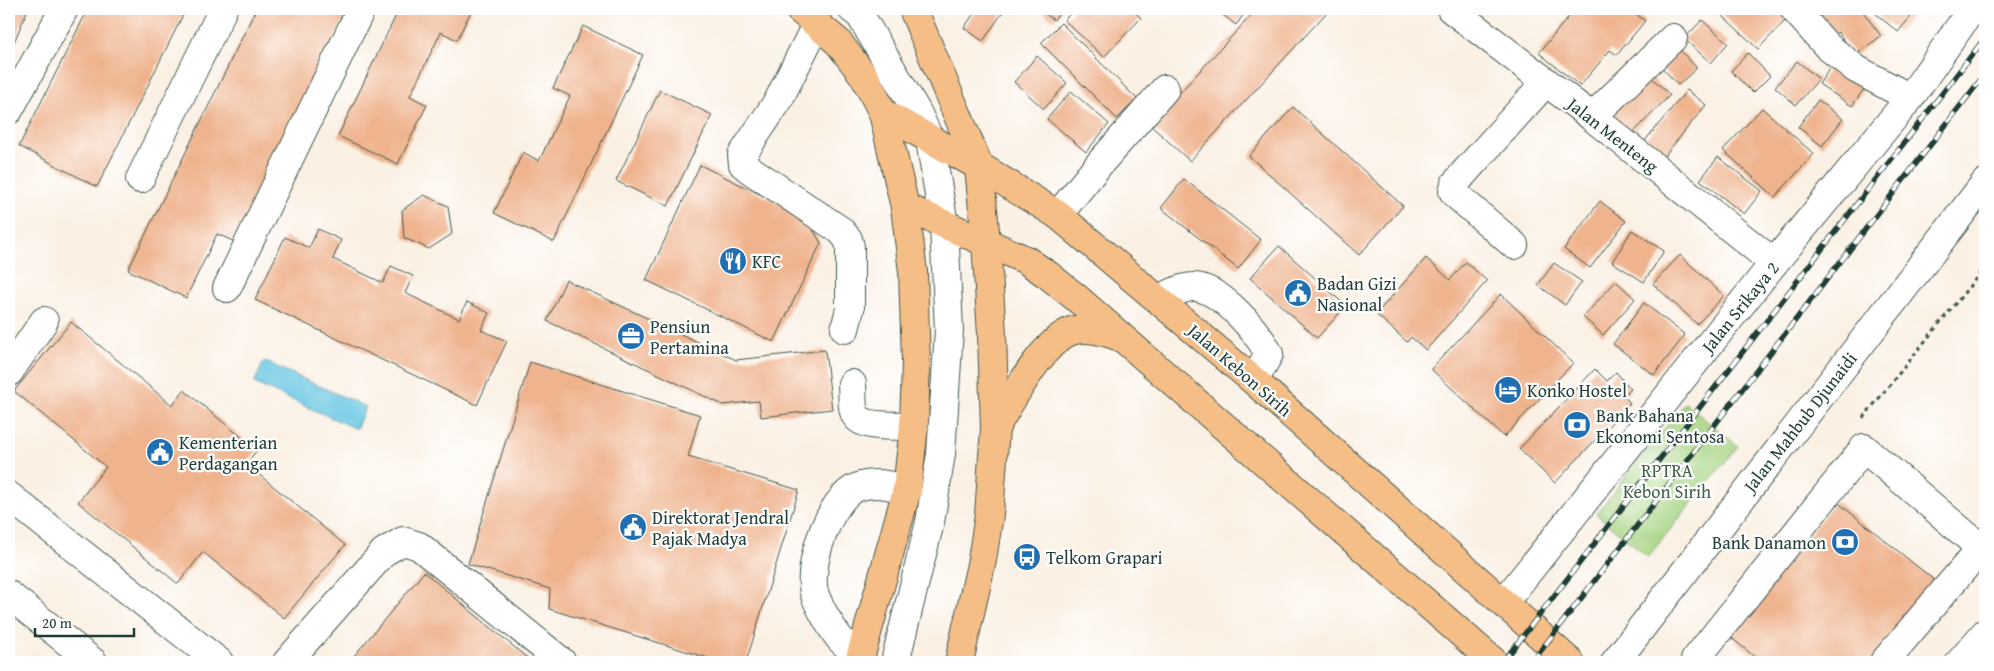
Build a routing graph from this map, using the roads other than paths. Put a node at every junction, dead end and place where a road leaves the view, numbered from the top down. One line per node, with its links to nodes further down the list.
1 (64, 9): 14 (street)
2 (223, 9): 19 (street)
3 (361, 9): 27 (street)
4 (852, 9): 17 (street)
5 (913, 9): 18 (main road)
6 (1451, 9): 11 (street, Jalan Menteng)
7 (1794, 9): 13 (street)
8 (1972, 9): 13 (street, Jalan Srikaya 2)
9 (808, 16): 15 (main road); 30 (street)
10 (1673, 38): 16 (street)
11 (1546, 82): 16 (street, Jalan Menteng); 25 (street)
12 (1166, 89): 22 (street)
13 (1910, 98): 26 (street, Jalan Srikaya 2)
14 (9, 110)
15 (883, 113): 17 (main road, Jalan Kebon Sirih); 21 (main road)
16 (1592, 117): 26 (street, Jalan Menteng)
17 (930, 140): 18 (main road, Jalan Kebon Sirih); 23 (street)
18 (978, 166): 22 (main road, Jalan Kebon Sirih); 24 (main road)
19 (140, 179)
20 (1982, 195): 51 (street, Jalan Mahbub Djunaidi)
21 (905, 207): 23 (main road); 35 (main road)
22 (1058, 215): 28 (main road, Jalan Kebon Sirih)
23 (944, 225): 24 (main road); 47 (street)
24 (986, 242): 31 (main road); 36 (main road)
25 (1514, 245)
26 (1774, 263): 40 (street, Jalan Srikaya 2)
27 (227, 288)
28 (1158, 299): 33 (main road, Jalan Kebon Sirih); 33 (street)
29 (44, 320): 32 (street)
30 (846, 329)
31 (1124, 339): 36 (main road); 49 (main road)
32 (9, 372)
33 (1254, 381): 40 (main road, Jalan Kebon Sirih)
34 (852, 384): 35 (street)
35 (914, 426): 37 (main road)
36 (995, 428): 48 (main road)
37 (907, 490): 42 (main road); 42 (street)
38 (9, 496): 44 (street)
39 (9, 595): 43 (street)
40 (1504, 602): 50 (main road, Jalan Kebon Sirih)
41 (1985, 633): 54 (street)
42 (860, 659)
43 (93, 662)
44 (219, 662)
45 (287, 662): 46 (street)
46 (562, 662)
47 (895, 662)
48 (959, 662)
49 (1494, 662)
50 (1570, 662)
51 (1615, 662)
52 (1698, 662): 53 (street)
53 (1884, 662)
54 (1960, 662)

